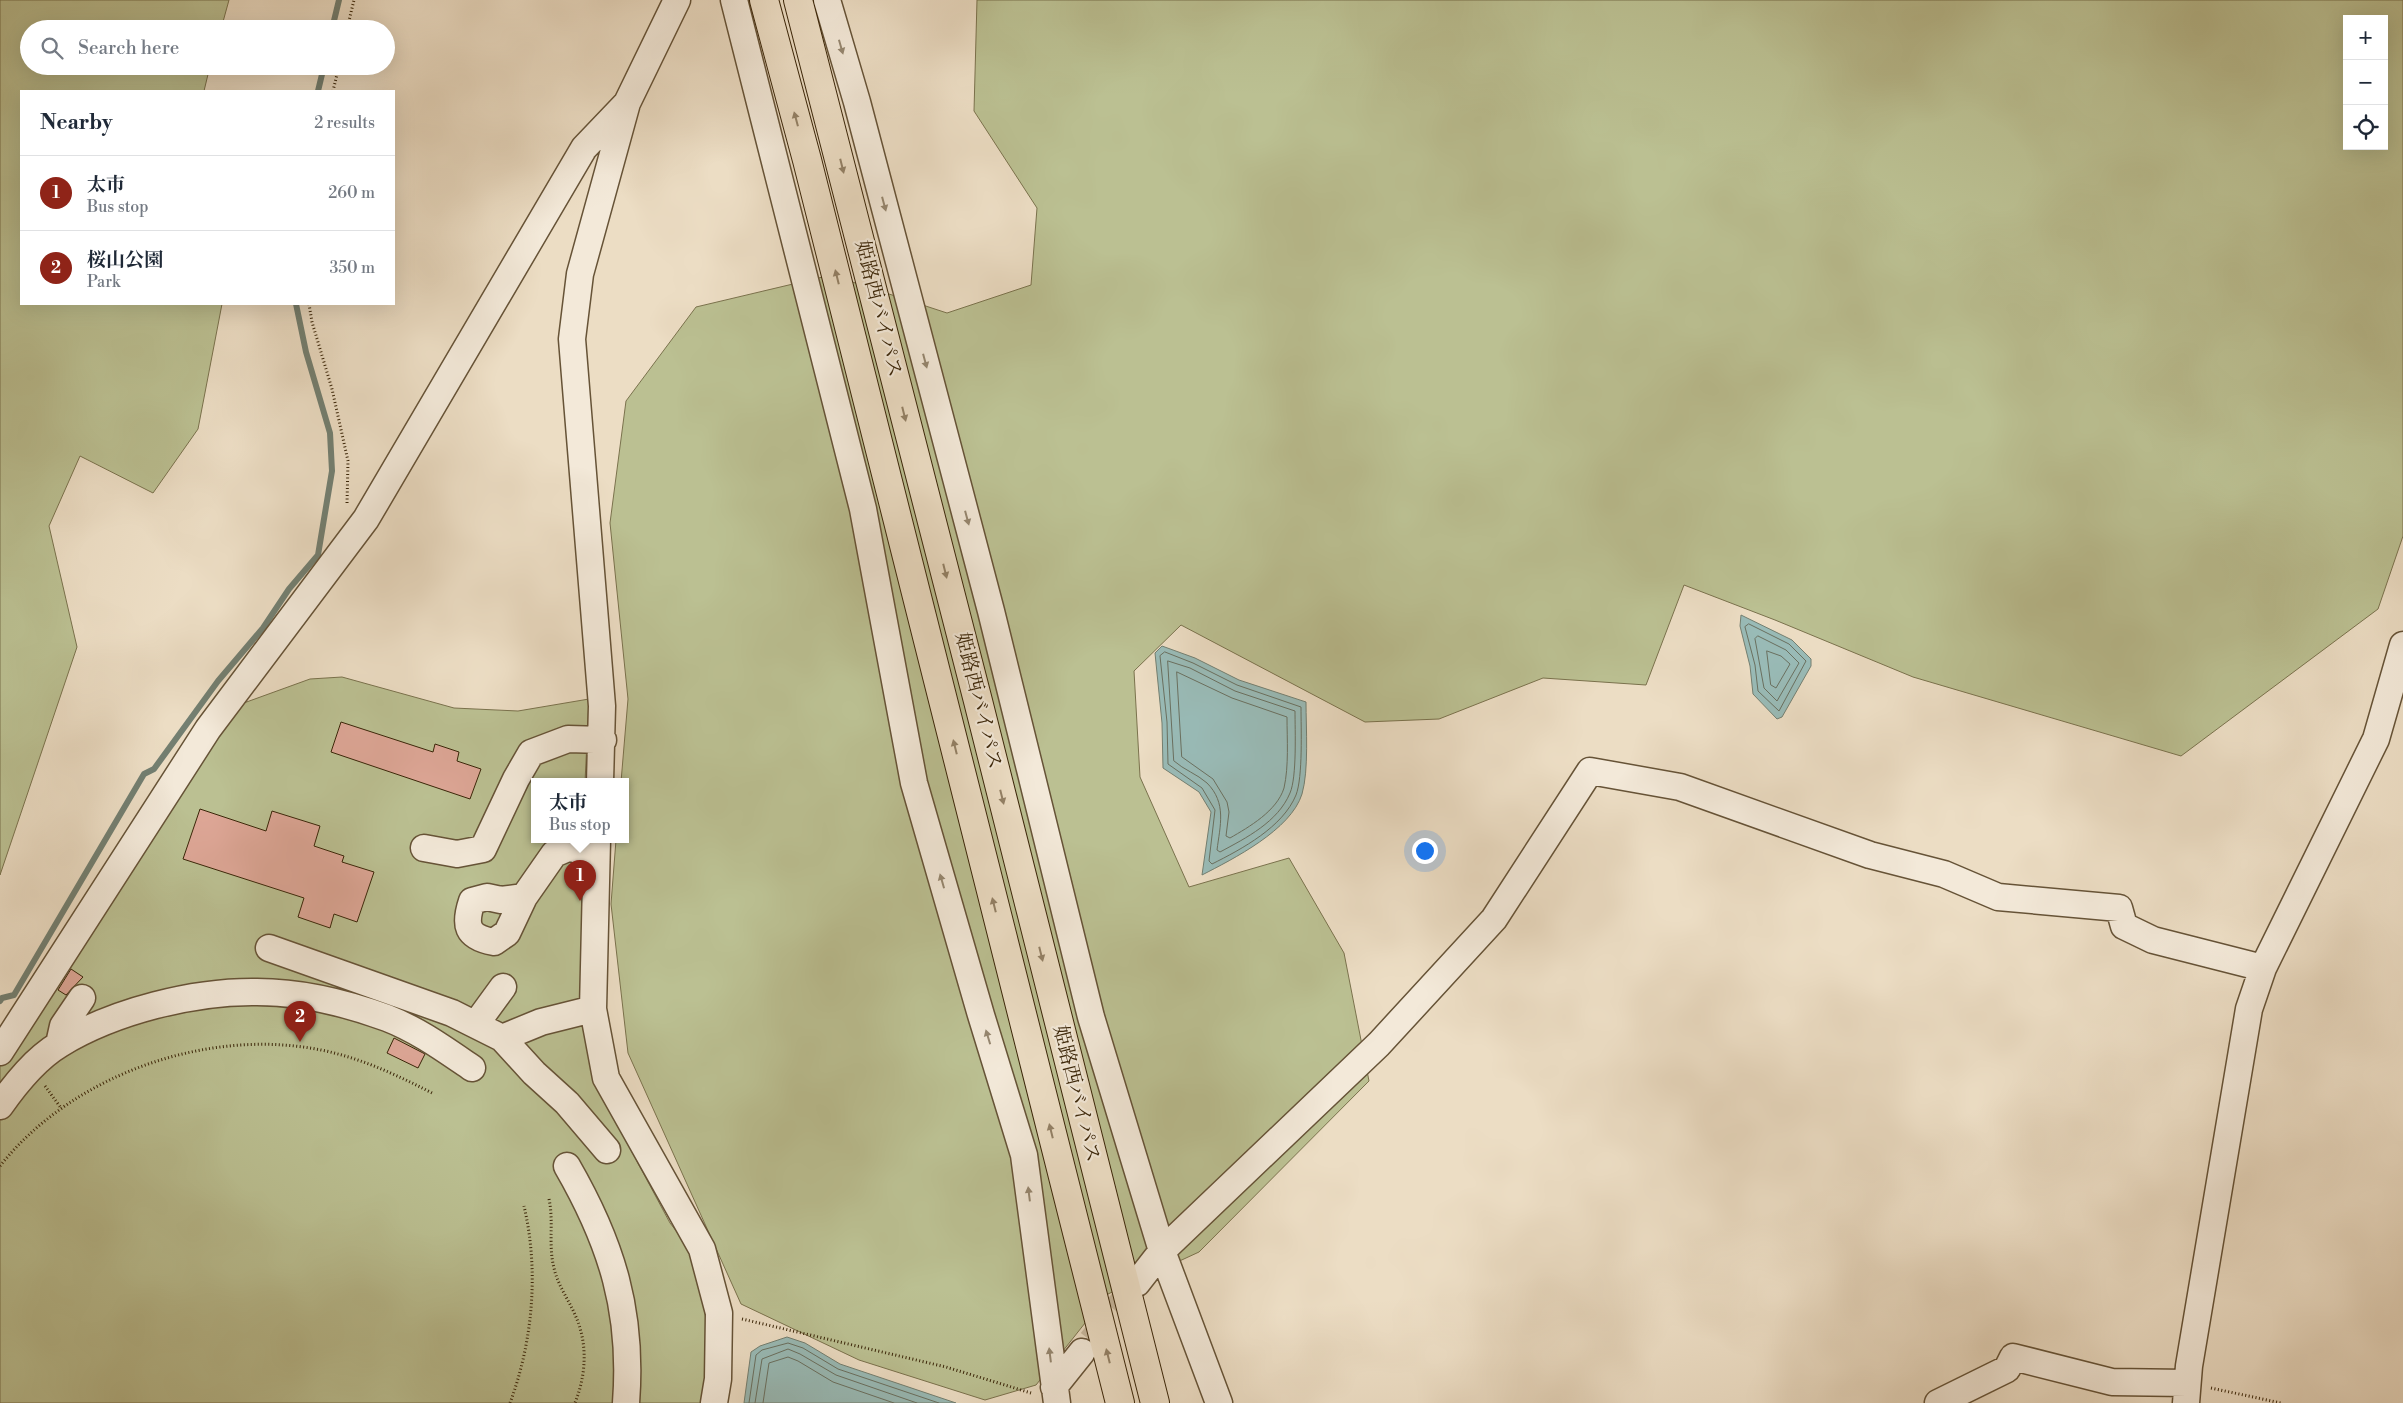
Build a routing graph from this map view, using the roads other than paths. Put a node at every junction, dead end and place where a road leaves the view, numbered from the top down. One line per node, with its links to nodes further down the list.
1 (676, 0): 7 (street)
2 (718, 0): 6 (street)
3 (764, 0): 34 (highway, 姫路西バイパス, one-way to 3)
4 (798, 0): 35 (highway, 姫路西バイパス, one-way to 35)
5 (827, 0): 27 (street, one-way to 27)
6 (736, 11): 31 (street, one-way to 6)
7 (628, 104): 9 (street); 22 (street)
8 (2403, 645): 15 (street)
9 (603, 740): 10 (street); 11 (street)
10 (600, 778)
11 (424, 848)
12 (596, 848): 13 (street); 18 (street)
13 (524, 897)
14 (269, 948): 19 (street)
15 (2263, 968): 27 (street); 30 (street)
16 (503, 987): 19 (street)
17 (82, 998): 21 (street)
18 (593, 1009): 20 (street); 33 (street)
19 (476, 1024): 20 (street)
20 (502, 1038): 25 (street)
21 (59, 1044): 23 (street); 24 (street)
22 (0, 1052)
23 (472, 1068)
24 (0, 1106)
25 (607, 1150)
26 (567, 1166): 32 (street)
27 (1162, 1251): 28 (street); 36 (street)
28 (1137, 1283)
29 (1082, 1352): 31 (street)
30 (2186, 1393): 37 (street)
31 (1056, 1397)
32 (626, 1403)
33 (714, 1403)
34 (1120, 1403)
35 (1154, 1403)
36 (1219, 1403)
37 (1938, 1403)

